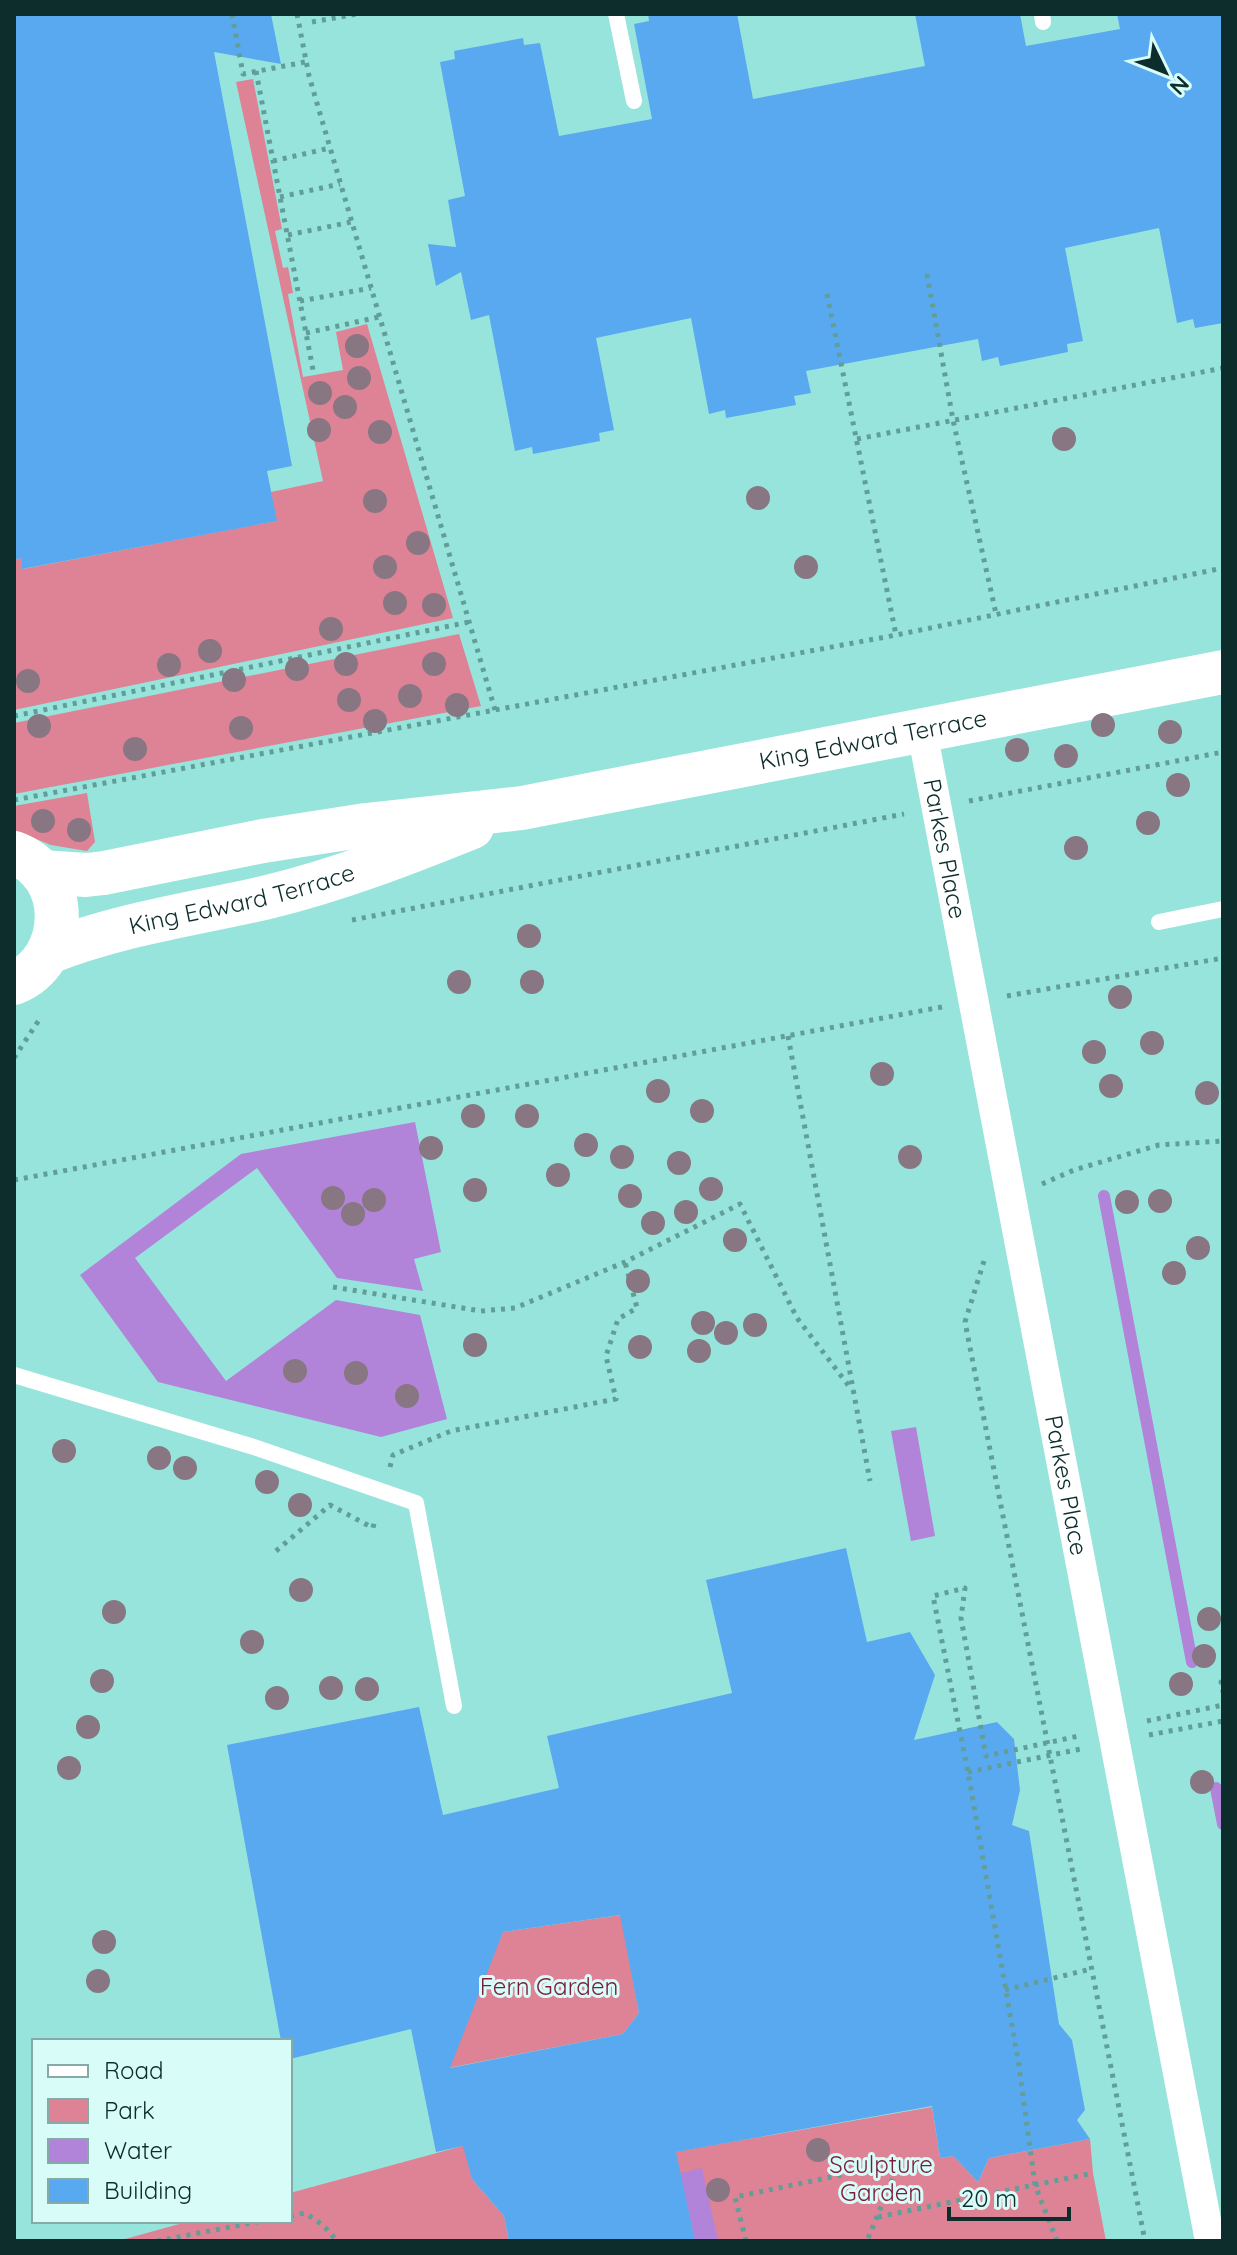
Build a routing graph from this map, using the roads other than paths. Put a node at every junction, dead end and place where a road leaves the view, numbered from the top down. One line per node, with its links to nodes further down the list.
1 (616, 14): 2 (lane)
2 (634, 101)
3 (1223, 672): 4 (main road, King Edward Terrace)
4 (922, 731): 5 (main road, King Edward Terrace); 12 (street, Parkes Place)
5 (522, 808): 6 (main road, King Edward Terrace); 9 (main road, King Edward Terrace)
6 (28, 862): 9 (main road, King Edward Terrace)
7 (1223, 909): 8 (lane)
8 (1159, 922)
9 (24, 977)
10 (14, 1375): 11 (lane)
11 (454, 1706)
12 (1210, 2241)

